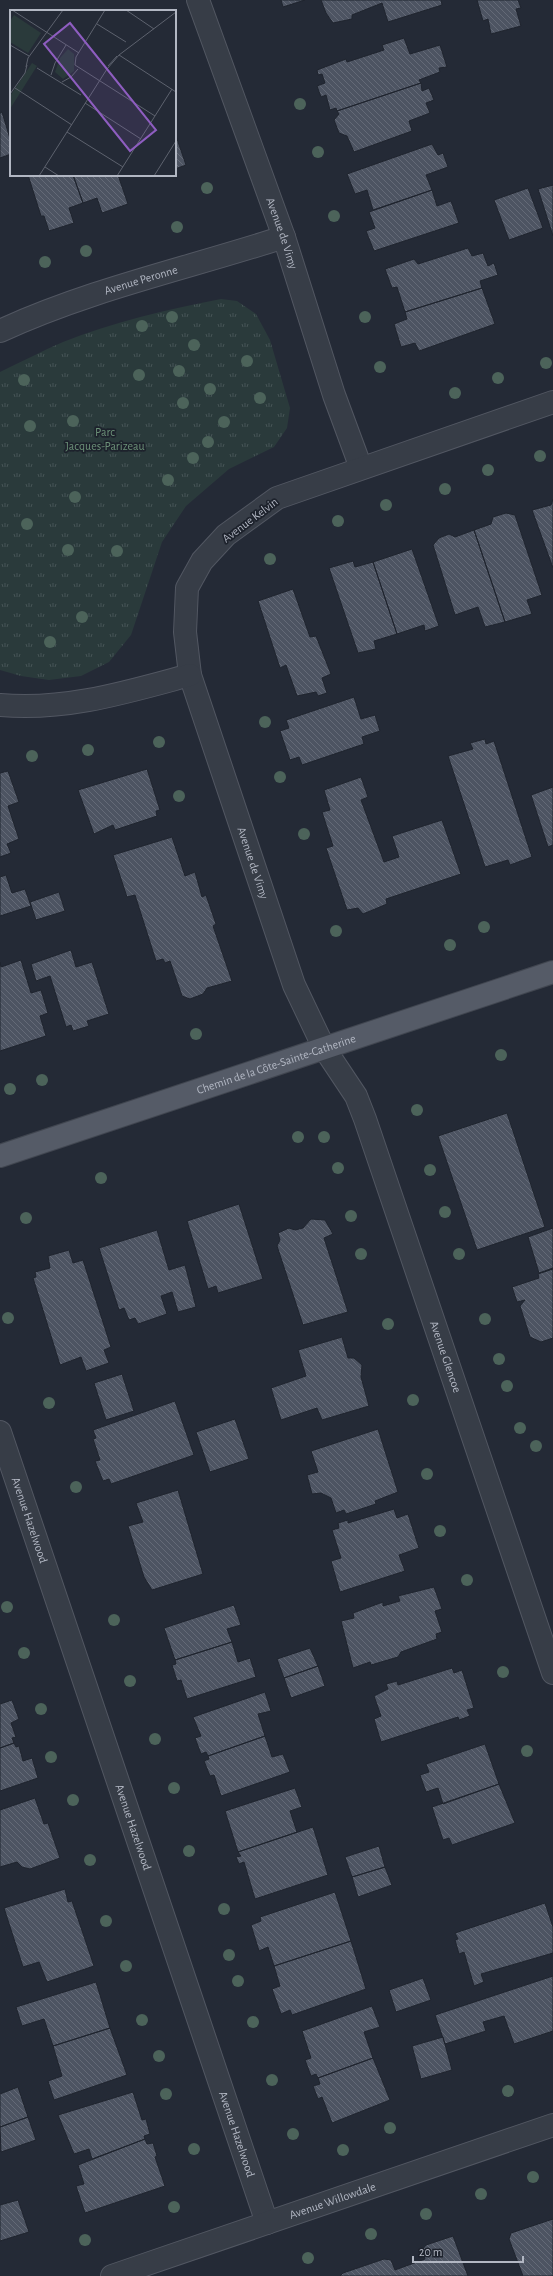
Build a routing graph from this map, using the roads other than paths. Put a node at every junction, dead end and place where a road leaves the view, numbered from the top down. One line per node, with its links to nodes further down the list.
1 (198, 0): 2 (street, Avenue de Vimy)
2 (284, 237): 3 (street, Avenue Peronne); 5 (street, Avenue de Vimy)
3 (0, 331)
4 (553, 402): 5 (street, Avenue Kelvin)
5 (361, 468): 6 (street, Avenue Kelvin)
6 (190, 675): 7 (street); 9 (street, Avenue de Vimy)
7 (0, 705)
8 (553, 972): 9 (main road, Chemin de la Côte-Sainte-Catherine)
9 (324, 1048): 10 (main road, Chemin de la Côte-Sainte-Catherine); 12 (street, Avenue Glencoe)
10 (0, 1156)
11 (0, 1432): 14 (street, Avenue Hazelwood)
12 (553, 1673)
13 (553, 2126): 14 (street, Avenue Willowdale)
14 (267, 2223): 15 (street, Avenue Willowdale)
15 (112, 2276)

